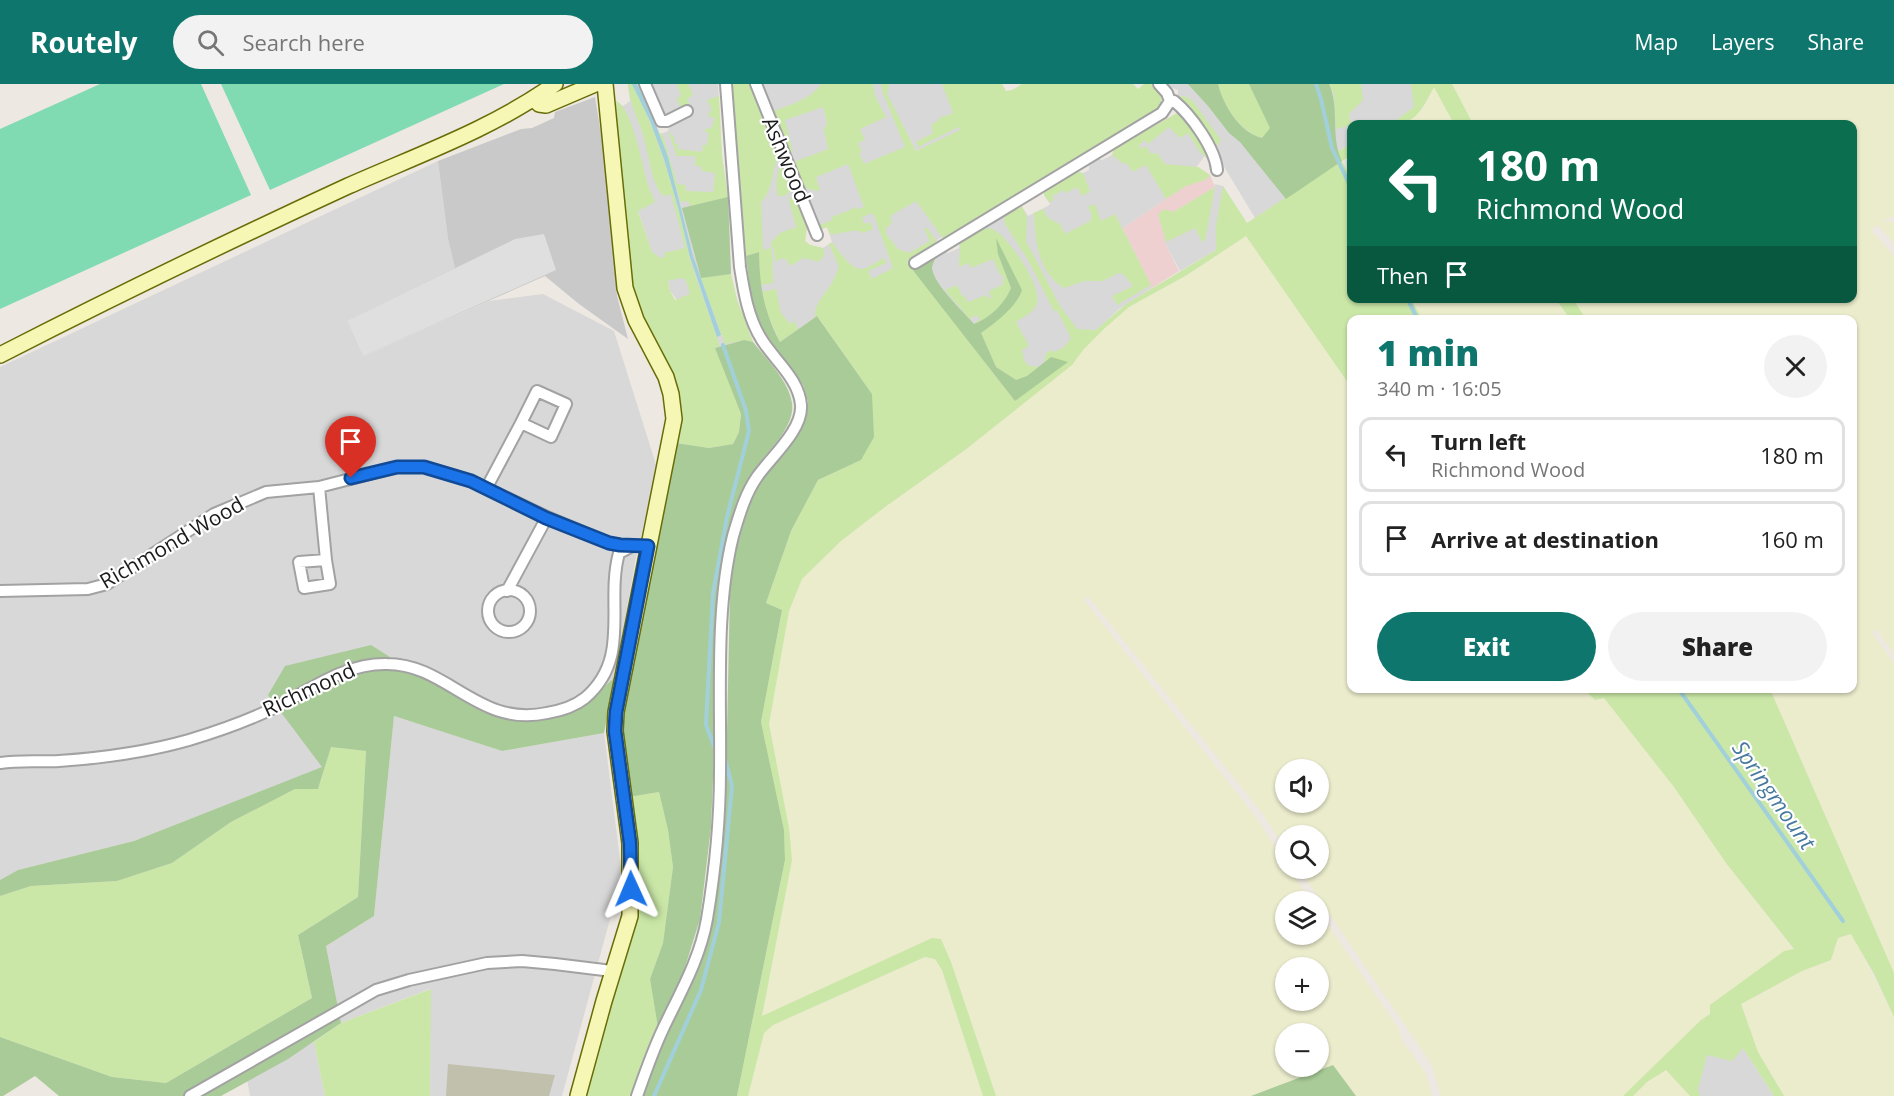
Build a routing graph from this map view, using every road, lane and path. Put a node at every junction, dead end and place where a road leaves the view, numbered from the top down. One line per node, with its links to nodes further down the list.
1 (555, 84): 8 (street)
2 (595, 84): 8 (street)
3 (605, 84): 20 (street)
4 (645, 84): 10 (street)
5 (726, 84): 28 (street)
6 (756, 84): 12 (street, Ashwood)
7 (1159, 84): 9 (street)
8 (535, 99): 14 (street)
9 (1170, 101): 11 (street); 13 (street)
10 (687, 111)
11 (1217, 170)
12 (817, 235)
13 (915, 263)
14 (0, 355)
15 (521, 423): 15 (street); 17 (street)
16 (319, 487): 17 (street, Richmond Wood); 21 (street); 22 (street, Richmond Wood)
17 (487, 487): 18 (street, Richmond Wood)
18 (546, 518): 19 (street, Richmond Wood); 23 (street)
19 (632, 546): 20 (street, Richmond Wood); 24 (street, Richmond)
20 (648, 546): 25 (street)
21 (326, 560)
22 (0, 591)
23 (507, 591)
24 (0, 764)
25 (612, 971): 26 (street); 27 (street)
26 (190, 1096)
27 (578, 1096)
28 (637, 1096)

